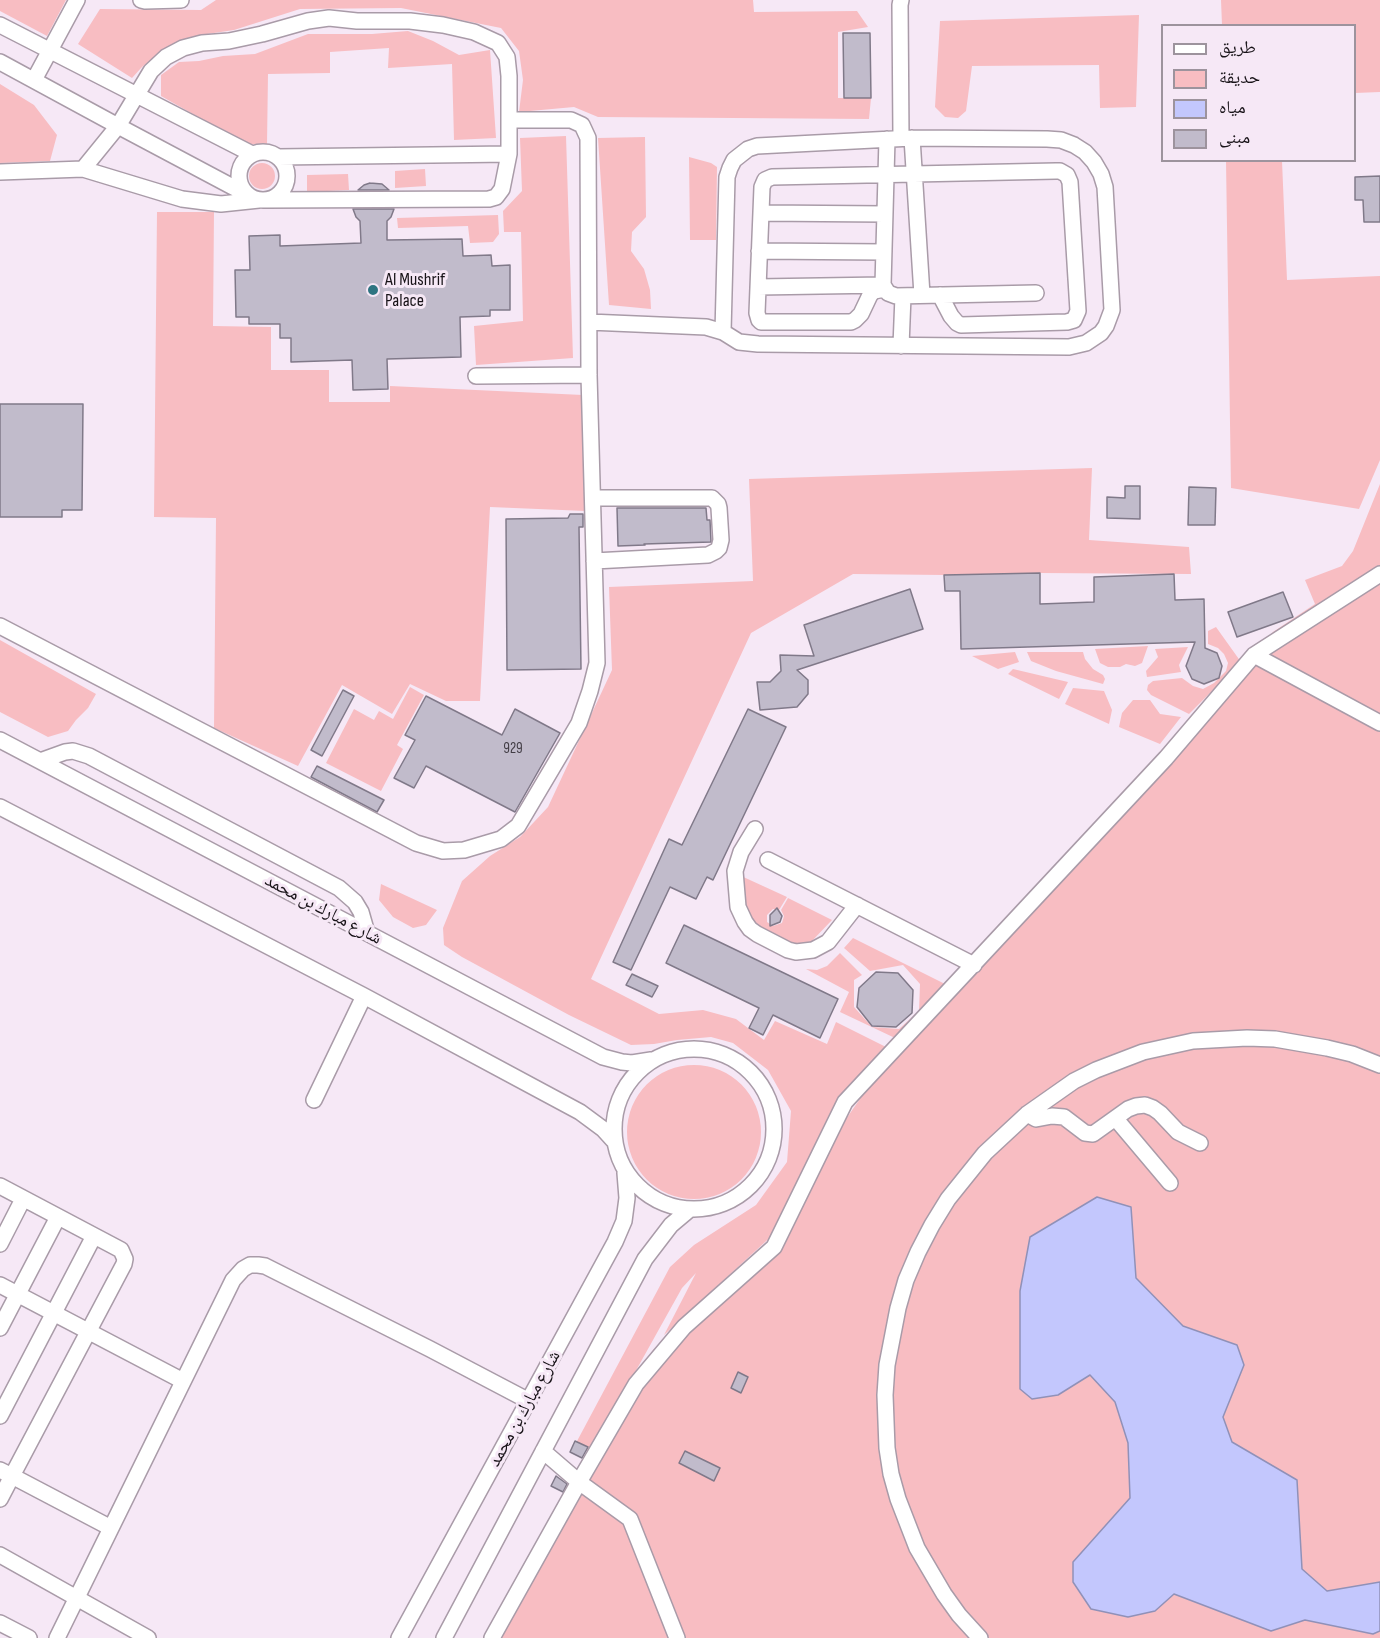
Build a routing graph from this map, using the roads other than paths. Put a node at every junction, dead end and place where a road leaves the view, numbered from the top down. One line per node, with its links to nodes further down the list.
1 (76, 0): 6 (street)
2 (142, 0): 3 (street)
3 (181, 0)
4 (900, 2): 12 (street)
5 (0, 25): 6 (street)
6 (50, 51): 8 (street); 9 (street)
7 (0, 62): 8 (street)
8 (34, 80): 11 (street)
9 (136, 95): 10 (street); 11 (street); 14 (street)
10 (510, 120): 13 (street); 31 (street)
11 (118, 126): 16 (street); 20 (street)
12 (900, 138): 18 (street); 19 (street); 32 (street); 33 (street)
13 (509, 153): 15 (street); 20 (street)
14 (252, 154): 15 (street); 20 (street)
15 (278, 157): 20 (street)
16 (83, 168): 17 (street); 20 (street)
17 (0, 171)
18 (914, 173): 19 (street); 28 (street); 29 (street)
19 (886, 174): 21 (street); 22 (street)
20 (257, 198)
21 (761, 213): 22 (street); 23 (street)
22 (885, 214): 24 (street)
23 (759, 251): 24 (street); 25 (street)
24 (884, 252): 26 (street)
25 (758, 287): 26 (street); 26 (street)
26 (884, 287): 30 (street)
27 (1036, 293): 29 (street)
28 (922, 295): 29 (street); 30 (street)
29 (940, 295)
30 (903, 296): 33 (street)
31 (589, 322): 32 (street); 34 (street)
32 (723, 332): 33 (street)
33 (901, 346)
34 (589, 375): 35 (street); 36 (street)
35 (477, 376)
36 (593, 498): 37 (street); 37 (street)
37 (594, 561): 39 (street)
38 (1380, 574): 40 (street)
39 (0, 626)
40 (1254, 655): 41 (street); 49 (street)
41 (1380, 723)
42 (0, 740): 43 (street, شارع مبارك بن محمد)
43 (40, 761): 48 (street, شارع مبارك بن محمد); 48 (street)
44 (0, 807): 50 (street)
45 (754, 829): 47 (street)
46 (768, 860): 47 (street)
47 (856, 905): 49 (street)
48 (367, 933): 51 (street, شارع مبارك بن محمد)
49 (974, 965): 76 (street)
50 (364, 996): 53 (street); 56 (street)
51 (651, 1060): 56 (street); 62 (street)
52 (1380, 1065): 54 (street)
53 (314, 1100)
54 (1027, 1114): 55 (street); 89 (street)
55 (1116, 1119): 57 (street); 59 (street)
56 (613, 1140): 58 (street)
57 (1200, 1143)
58 (625, 1173): 62 (street); 72 (street, شارع مبارك بن محمد)
59 (1170, 1183)
60 (0, 1186): 61 (street)
61 (23, 1198): 63 (street); 65 (street)
62 (690, 1209): 74 (street, شارع مبارك بن محمد)
63 (58, 1217): 64 (street); 67 (street)
64 (94, 1236): 68 (street); 70 (street)
65 (0, 1244)
66 (0, 1285): 67 (street)
67 (18, 1294): 68 (street); 69 (street)
68 (54, 1313): 70 (street); 73 (street)
69 (0, 1328)
70 (88, 1331): 71 (street); 75 (street)
71 (183, 1382): 72 (street); 78 (street)
72 (529, 1401): 85 (street, شارع مبارك بن محمد)
73 (0, 1416)
74 (543, 1451): 76 (street); 86 (street, شارع مبارك بن محمد)
75 (6, 1473): 77 (street); 78 (street)
76 (579, 1482): 87 (street); 88 (street)
77 (0, 1499)
78 (111, 1528): 80 (street)
79 (0, 1555): 80 (street)
80 (76, 1598): 83 (street); 84 (street)
81 (0, 1623): 82 (street)
82 (29, 1638)
83 (57, 1638)
84 (148, 1638)
85 (399, 1638)
86 (444, 1638)
87 (492, 1638)
88 (677, 1638)
89 (980, 1638)

